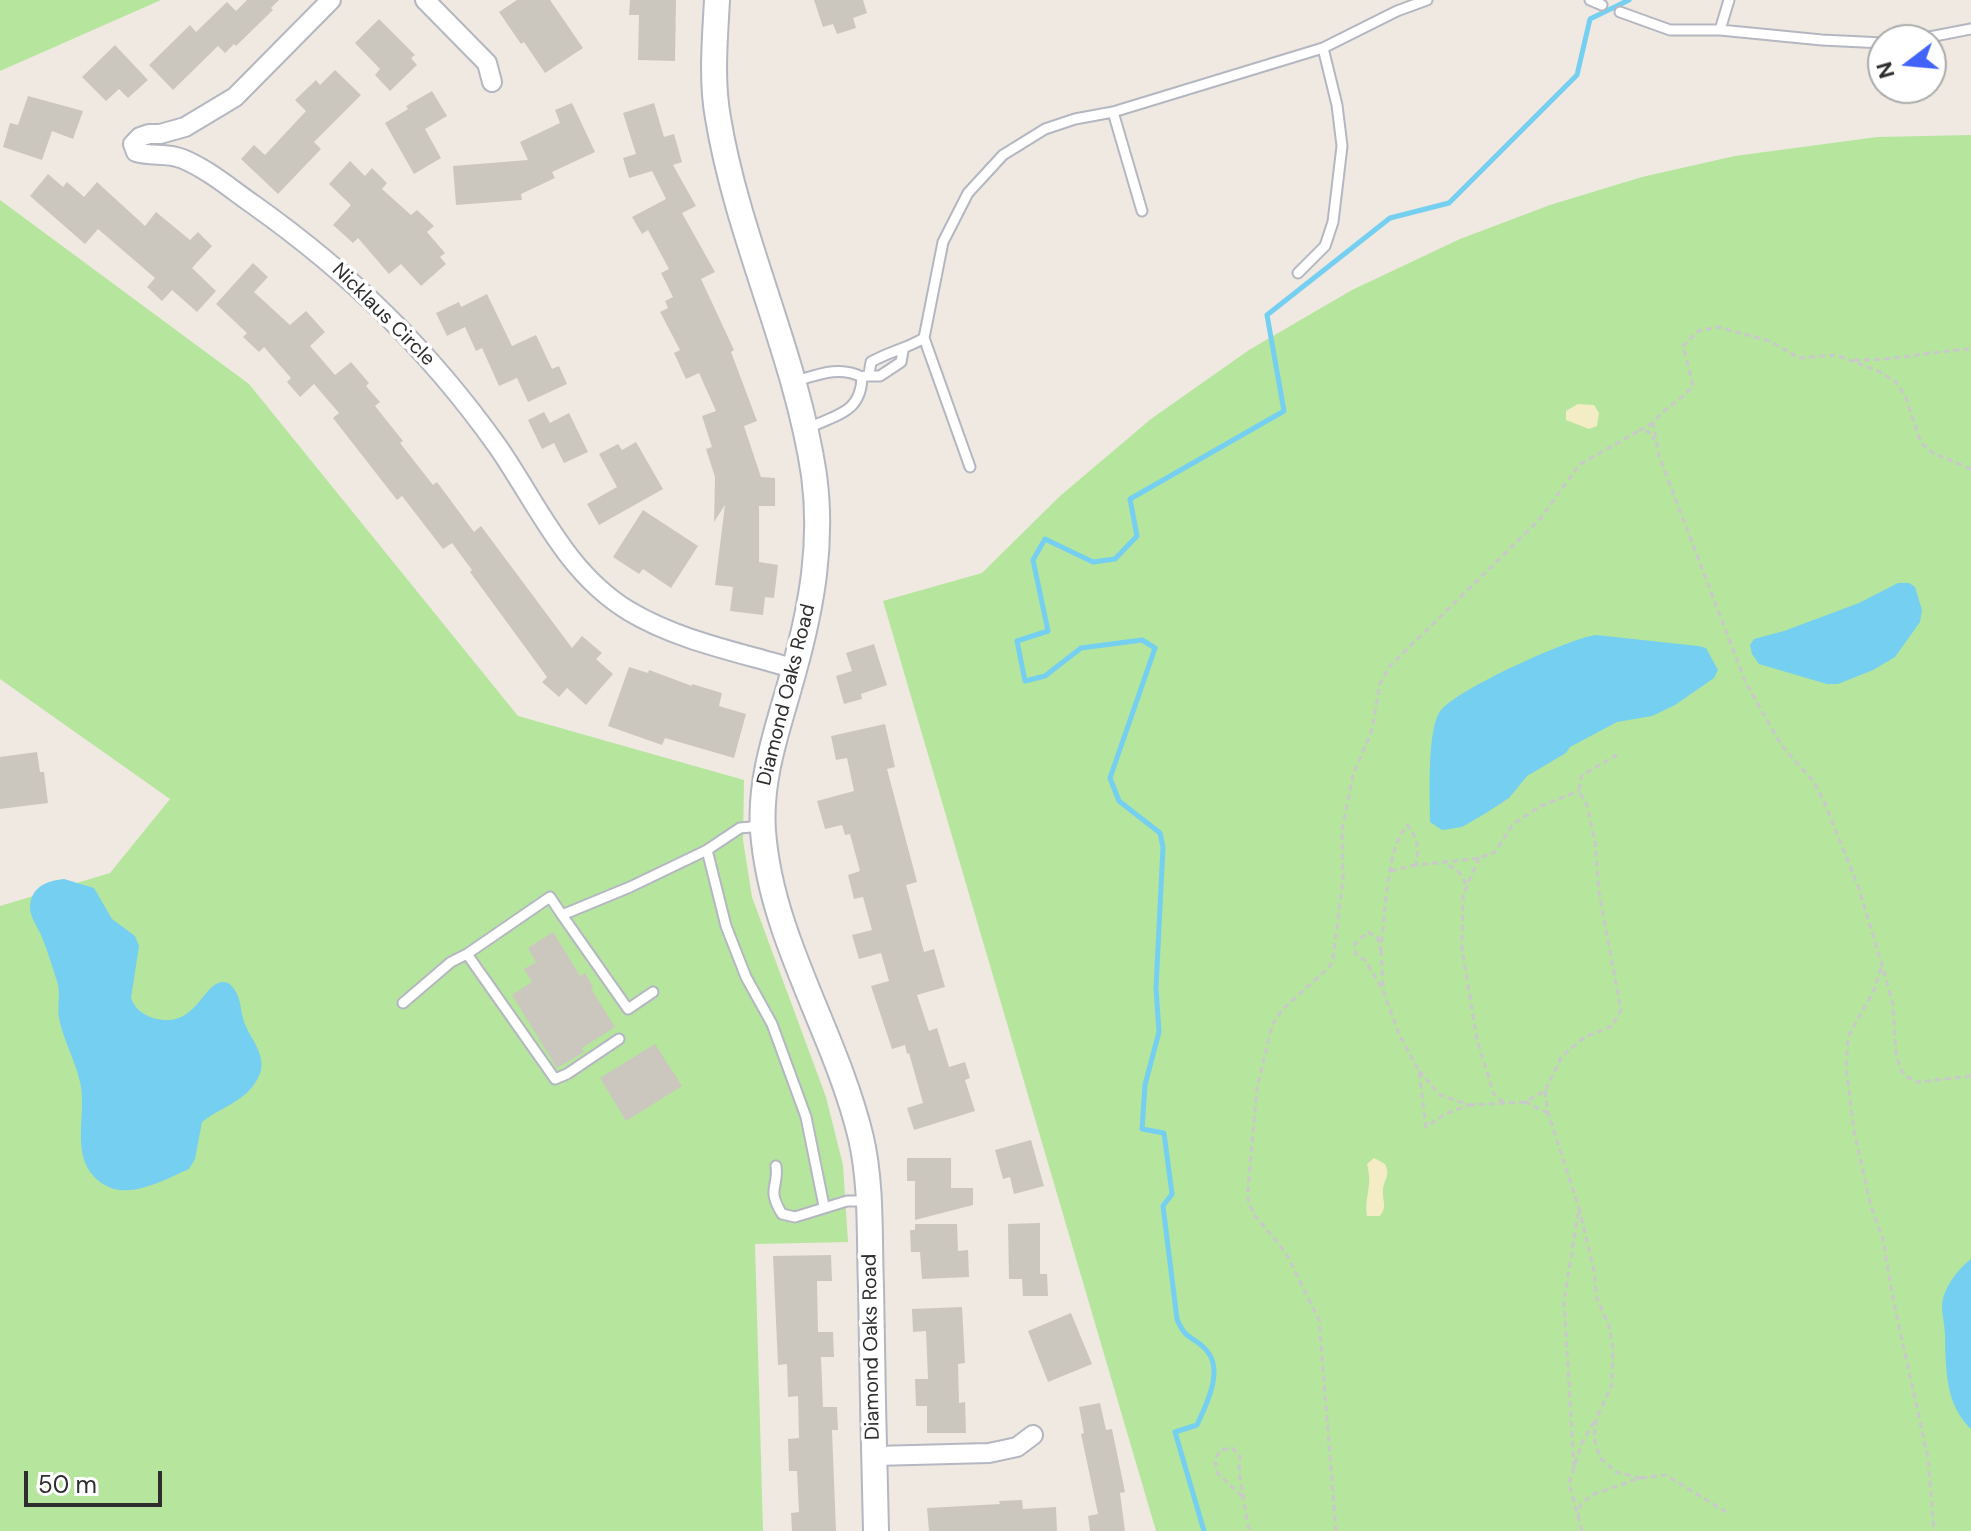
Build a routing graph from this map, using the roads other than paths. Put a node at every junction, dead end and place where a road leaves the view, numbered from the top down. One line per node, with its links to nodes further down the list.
1 (331, 0): 24 (street, Nicklaus Circle)
2 (425, 0): 14 (street)
3 (717, 0): 21 (street, Diamond Oaks Road)
4 (1427, 0): 13 (lane)
5 (1590, 0): 7 (lane)
6 (1729, 0): 10 (lane)
7 (1602, 5)
8 (1620, 12): 10 (lane)
9 (1971, 29): 11 (lane)
10 (1721, 30): 12 (lane)
11 (1947, 34)
12 (1867, 42)
13 (1323, 48): 15 (lane); 17 (lane)
14 (492, 82)
15 (1113, 112): 16 (lane); 18 (lane)
16 (1142, 211)
17 (1298, 273)
18 (924, 338): 19 (lane); 23 (lane)
19 (903, 351): 20 (lane); 20 (lane)
20 (865, 376): 21 (lane); 22 (lane)
21 (791, 382): 22 (street, Diamond Oaks Road)
22 (805, 429): 24 (street, Diamond Oaks Road)
23 (970, 467)
24 (795, 669): 25 (street, Diamond Oaks Road)
25 (762, 826): 26 (lane); 33 (street, Diamond Oaks Road)
26 (707, 850): 27 (lane); 34 (lane)
27 (562, 915): 28 (lane); 29 (lane)
28 (467, 954): 30 (lane); 31 (lane)
29 (653, 992)
30 (403, 1003)
31 (619, 1039)
32 (776, 1166): 34 (lane)
33 (869, 1201): 34 (lane); 36 (street, Diamond Oaks Road)
34 (824, 1206)
35 (1033, 1435): 36 (street)
36 (875, 1456): 37 (street, Diamond Oaks Road)
37 (876, 1531)

